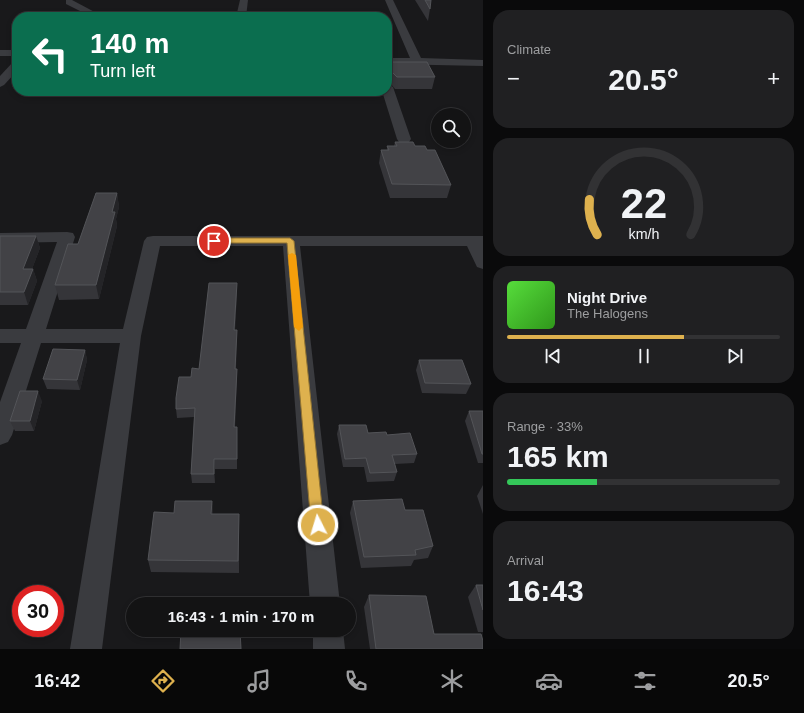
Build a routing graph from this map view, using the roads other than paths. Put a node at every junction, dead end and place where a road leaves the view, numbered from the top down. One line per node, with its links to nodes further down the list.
1 (244, 0): 5 (street)
2 (389, 0): 9 (street)
3 (69, 2): 4 (street)
4 (89, 12)
5 (242, 12)
6 (0, 53): 7 (street)
7 (12, 53)
8 (392, 61): 9 (street)
9 (417, 62): 10 (street)
10 (483, 63)
11 (12, 70): 12 (street)
12 (0, 83)
13 (390, 96): 14 (street)
14 (404, 139)
15 (0, 238): 20 (street)
16 (290, 241): 17 (street); 21 (street); 24 (street)
17 (478, 241): 18 (street)
18 (483, 263)
19 (0, 336): 20 (street)
20 (33, 336): 21 (street); 22 (street)
21 (131, 336): 26 (street)
22 (8, 387): 23 (street)
23 (0, 435)
24 (324, 597)
25 (329, 637): 27 (street)
26 (86, 649)
27 (330, 649)

